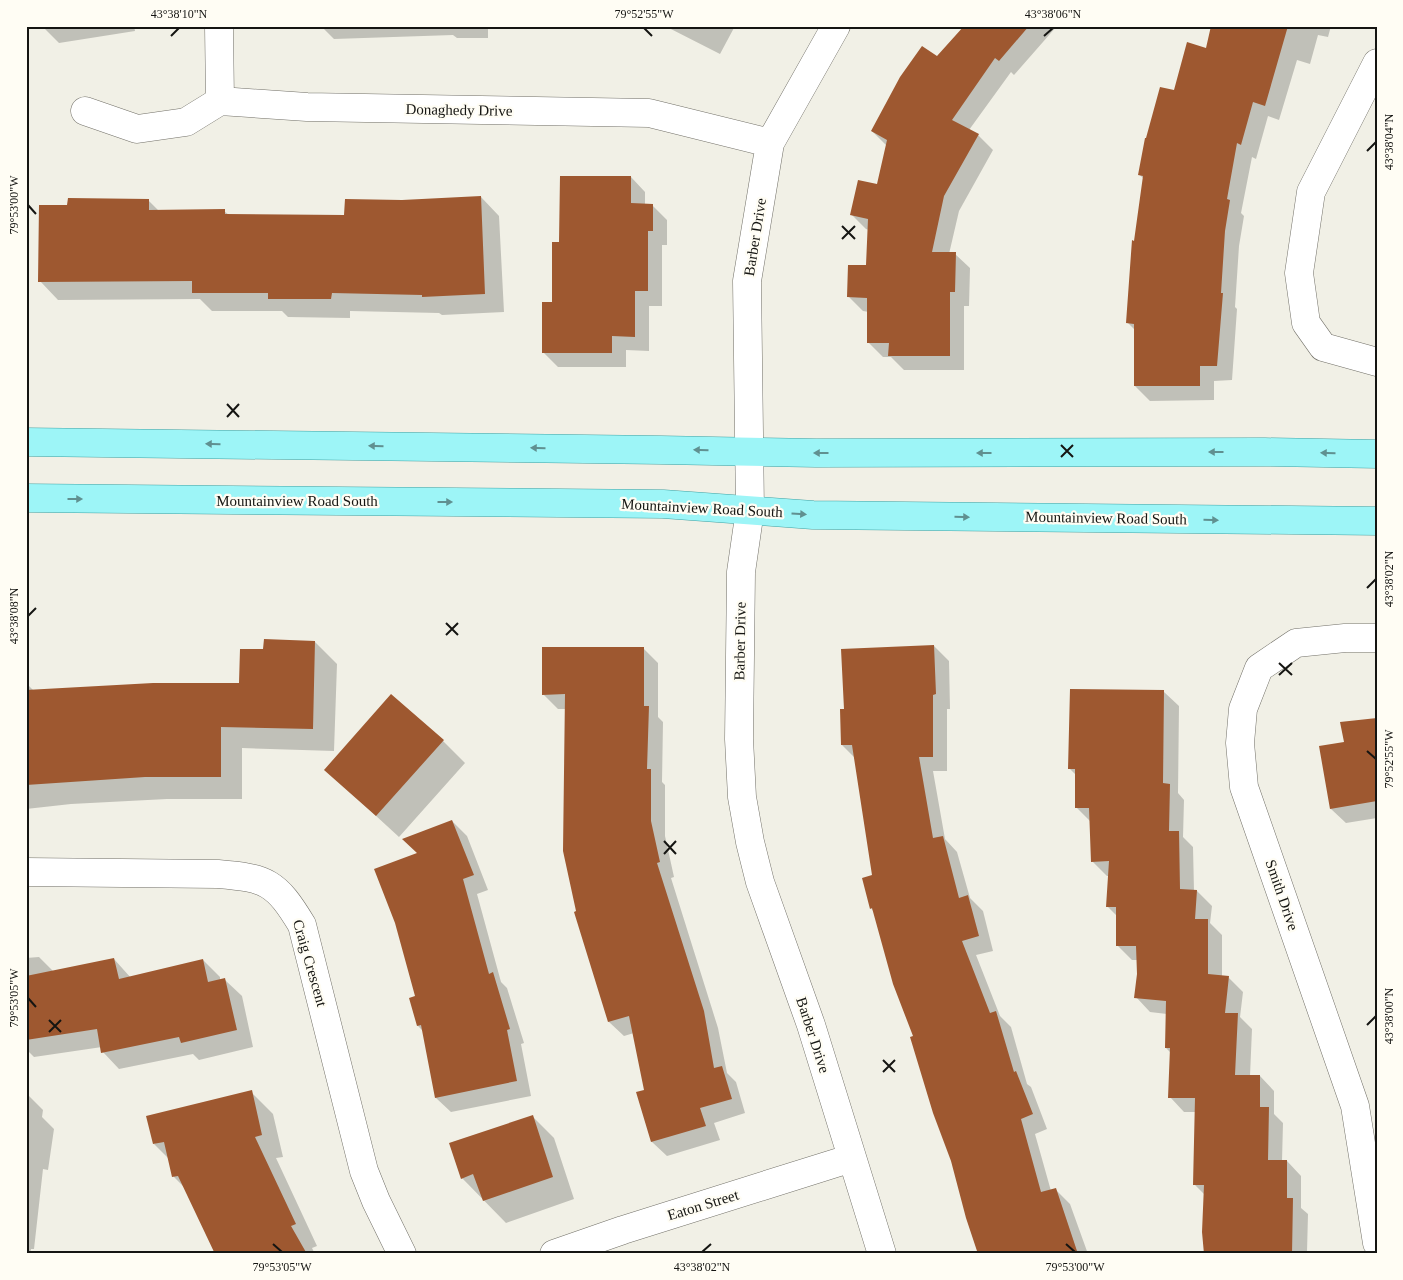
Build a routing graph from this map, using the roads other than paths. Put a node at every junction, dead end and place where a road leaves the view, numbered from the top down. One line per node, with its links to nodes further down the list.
1 (219, 26): 4 (street)
2 (836, 26): 6 (street, Barber Drive)
3 (1377, 63): 7 (street)
4 (220, 101): 5 (street); 6 (street, Donaghedy Drive)
5 (86, 110)
6 (770, 143): 9 (street, Barber Drive)
7 (1377, 362)
8 (26, 442): 9 (main road, one-way to 8)
9 (750, 452): 10 (main road, one-way to 9); 12 (street, Barber Drive)
10 (1377, 454)
11 (26, 498): 12 (main road, Mountainview Road South, one-way to 12)
12 (750, 510): 13 (main road, Mountainview Road South, one-way to 13); 16 (street, Barber Drive)
13 (1377, 521)
14 (1377, 638): 17 (street, Smith Drive)
15 (26, 872): 18 (street, Craig Crescent)
16 (852, 1158): 19 (street, Eaton Street); 20 (street, Barber Drive)
17 (1377, 1243)
18 (402, 1254)
19 (554, 1254)
20 (882, 1254)

